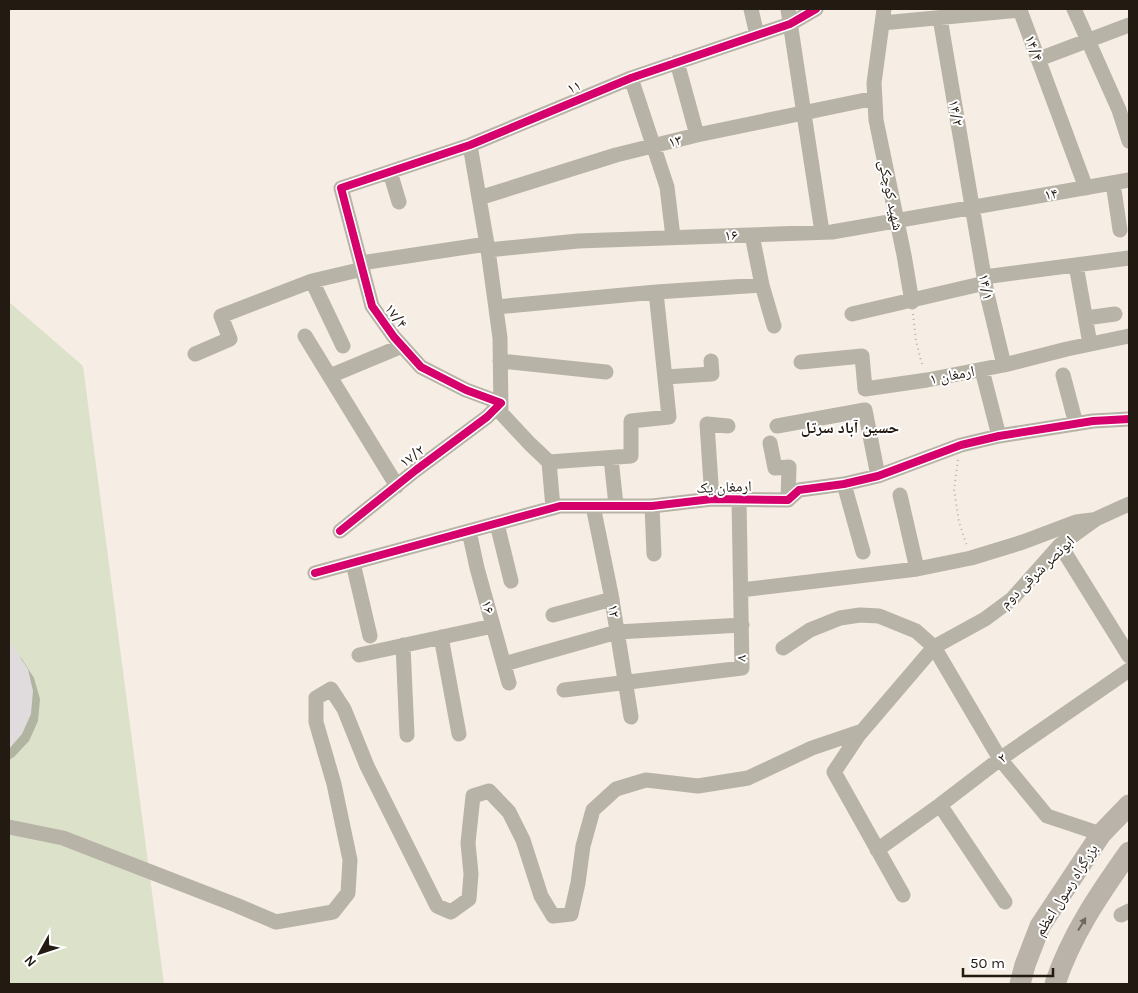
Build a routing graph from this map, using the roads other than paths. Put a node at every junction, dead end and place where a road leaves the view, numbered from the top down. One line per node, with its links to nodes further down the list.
1 (751, 9): 8 (street)
2 (816, 9): 4 (street, ۱۱)
3 (1074, 9): 9 (street)
4 (789, 16): 8 (street, ۱۱); 14 (street)
5 (883, 16): 6 (street, ۱۴/۴); 13 (street, شهید کوچکی)
6 (940, 18): 10 (street, ۱۴/۴); 26 (street, ۱۴/۲)
7 (1129, 25): 9 (street)
8 (757, 35): 11 (street, ۱۱)
9 (1087, 41): 10 (street); 16 (street)
10 (1039, 59): 23 (street, ۱۴/۴)
11 (677, 62): 12 (street, ۱۱); 15 (street)
12 (631, 78): 17 (street, ۱۱); 18 (street)
13 (875, 98): 14 (street, ۱۳); 27 (street, شهید کوچکی)
14 (804, 113): 15 (street, ۱۳); 29 (street)
15 (697, 135): 18 (street, ۱۳)
16 (1129, 141)
17 (470, 145): 19 (street, ۱۱); 24 (street)
18 (653, 146): 24 (street, ۱۳); 31 (street)
19 (390, 172): 22 (street, ۱۱); 25 (street)
20 (1129, 180): 21 (street, ۱۴)
21 (1113, 183): 23 (street, ۱۴); 28 (street)
22 (341, 188): 35 (street, ۱۷/۴)
23 (1086, 188): 26 (street, ۱۴)
24 (479, 198): 32 (street)
25 (399, 202)
26 (973, 208): 27 (street, ۱۶); 36 (street, ۱۴/۱)
27 (896, 221): 29 (street, ۱۶); 40 (street, شهید کوچکی)
28 (1120, 230)
29 (822, 232): 30 (street, ۱۶)
30 (752, 234): 31 (street, ۱۶); 38 (street)
31 (673, 238): 32 (street, ۱۶)
32 (488, 247): 35 (street, ۱۶); 41 (street)
33 (1129, 258): 34 (street)
34 (1076, 265): 36 (street); 44 (street)
35 (362, 266): 37 (street, ۱۶); 50 (street, ۱۷/۴)
36 (985, 280): 40 (street); 55 (street, ۱۴/۱)
37 (312, 281): 49 (street); 51 (street, ۱۶)
38 (762, 285): 39 (street); 45 (street)
39 (656, 292): 41 (street); 60 (street)
40 (912, 302): 42 (street)
41 (496, 307): 52 (street)
42 (852, 314)
43 (1115, 314): 44 (street)
44 (1086, 318): 48 (street)
45 (774, 326)
46 (305, 336): 59 (street)
47 (1129, 336): 48 (street, ارمغان ۱)
48 (1090, 344): 55 (street, ارمغان ۱)
49 (343, 346)
50 (402, 346): 59 (street); 61 (street, ۱۷/۴)
51 (195, 354)
52 (500, 361): 57 (street); 61 (street)
53 (711, 361): 60 (street)
54 (801, 362): 56 (street, ارمغان ۱)
55 (1004, 365): 56 (street, ارمغان ۱)
56 (982, 370): 66 (street)
57 (606, 372)
58 (1063, 375): 63 (street)
59 (330, 376): 72 (street)
60 (665, 377): 68 (street)
61 (501, 408): 69 (street); 72 (street, ۱۷/۲)
62 (1129, 419): 63 (street, ارمغان یک)
63 (1076, 424): 66 (street, ارمغان یک)
64 (728, 426): 74 (street)
65 (777, 426): 70 (street)
66 (999, 436): 70 (street, ارمغان یک)
67 (770, 443): 76 (street)
68 (611, 458): 69 (street); 78 (street)
69 (549, 462): 81 (street)
70 (878, 476): 71 (street, ارمغان یک)
71 (844, 484): 76 (street, ارمغان یک); 87 (street)
72 (397, 486): 84 (street, ۱۷/۲)
73 (900, 495): 90 (street)
74 (712, 499): 75 (street, ارمغان یک); 80 (street, ارمغان یک)
75 (738, 500): 76 (street, ارمغان یک); 93 (street, ۸)
76 (788, 500)
77 (1129, 504): 82 (street, ابونصر شرقی دوم)
78 (616, 505): 79 (street, ارمغان یک); 80 (street, ارمغان یک)
79 (593, 506): 81 (street, ارمغان یک); 94 (street, ۱۲)
80 (652, 506): 88 (street)
81 (553, 508): 83 (street, ارمغان یک)
82 (1096, 519): 86 (street, ابونصر شرقی دوم); 90 (street)
83 (497, 524): 85 (street, ارمغان یک); 92 (street)
84 (340, 531)
85 (469, 531): 89 (street, ارمغان یک); 97 (street, ۱۶)
86 (1060, 545): 102 (street, ابونصر شرقی دوم); 105 (street)
87 (863, 552)
88 (654, 554)
89 (353, 562): 91 (street, ارمغان یک); 99 (street)
90 (917, 569): 93 (street)
91 (315, 573)
92 (511, 581)
93 (741, 590): 96 (street, ۸)
94 (612, 599): 95 (street); 98 (street, ۱۲)
95 (553, 615)
96 (742, 625): 98 (street); 109 (street, ۸)
97 (493, 626): 100 (street); 106 (street, ۱۶)
98 (617, 632): 106 (street); 109 (street, ۱۲)
99 (370, 636)
100 (441, 637): 101 (street); 113 (street)
101 (404, 645): 104 (street); 114 (street)
102 (934, 647): 103 (street); 112 (street); 115 (street)
103 (783, 648)
104 (359, 655)
105 (1129, 656)
106 (504, 664): 108 (street, ۱۶)
107 (1129, 670): 115 (street, ۲)
108 (509, 683)
109 (626, 683): 110 (street, ۸); 111 (street, ۱۲)
110 (564, 690)
111 (632, 717)
112 (862, 732): 118 (street); 120 (street)
113 (459, 734)
114 (407, 735)
115 (1000, 760): 116 (street, ۲); 119 (street)
116 (940, 805): 120 (street, ۲); 123 (street)
117 (1129, 805): 119 (highway, بزرگراه رسول اعظم)
118 (9, 827)
119 (1101, 834): 124 (highway, بزرگراه رسول اعظم)
120 (877, 850): 122 (street)
121 (1129, 852): 125 (highway, بزرگراه رسول اعظم, one-way to 121)
122 (903, 894)
123 (1005, 902)
124 (1020, 984)
125 (1055, 984)

